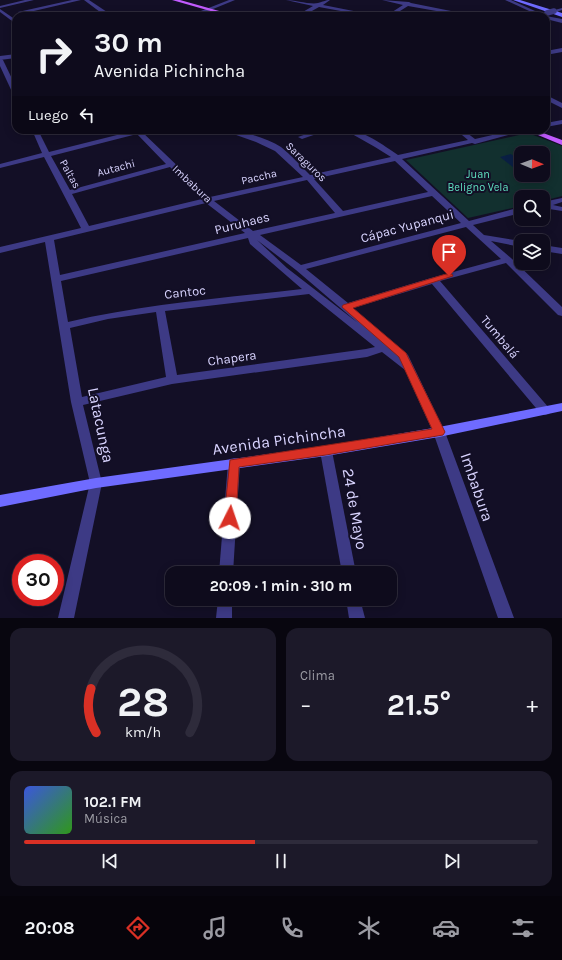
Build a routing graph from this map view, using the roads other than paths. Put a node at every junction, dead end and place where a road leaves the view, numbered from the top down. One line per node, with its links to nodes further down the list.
1 (32, 0): 14 (street)
2 (79, 0): 18 (street)
3 (86, 0): 19 (street)
4 (174, 0): 17 (main road)
5 (233, 0): 17 (street)
6 (288, 0): 13 (street)
7 (328, 0): 13 (street)
8 (384, 0): 12 (street)
9 (414, 0): 12 (street)
10 (507, 0): 26 (street)
11 (515, 0): 28 (main road)
12 (408, 4): 24 (street); 25 (street)
13 (317, 6): 22 (street); 23 (street)
14 (0, 7)
15 (562, 9): 27 (street, bridge)
16 (0, 10): 30 (street)
17 (209, 10): 20 (street); 21 (main road)
18 (21, 12)
19 (105, 12)
20 (203, 12)
21 (217, 12)
22 (306, 12)
23 (352, 12)
24 (395, 12)
25 (452, 12)
26 (536, 12)
27 (550, 13)
28 (562, 15)
29 (550, 18): 31 (street)
30 (12, 19)
31 (561, 21)
32 (562, 50): 33 (street)
33 (550, 52)
34 (12, 57): 35 (street)
35 (0, 59): 36 (street)
36 (12, 85)
37 (550, 99): 38 (street)
38 (562, 106)
39 (562, 122): 40 (street)
40 (550, 124)
41 (37, 134): 55 (street, Paltas)
42 (126, 134): 55 (street)
43 (140, 134): 57 (street, Imbabura)
44 (239, 134): 59 (street, Saraguros)
45 (311, 134): 51 (street)
46 (356, 134): 56 (street)
47 (464, 134): 53 (street)
48 (507, 134): 53 (street, Paccha)
49 (539, 134): 54 (main road)
50 (548, 134): 52 (main road)
51 (302, 137)
52 (562, 139)
53 (475, 142): 56 (street, Paccha)
54 (562, 143)
55 (47, 155): 58 (street); 60 (street, Paltas)
56 (397, 158): 59 (street, Paccha); 61 (street)
57 (170, 165): 60 (street, Autachi); 62 (street, Imbabura)
58 (0, 166)
59 (308, 177): 62 (street, Paccha); 68 (street, Saraguros)
60 (67, 193): 70 (street, Paltas)
61 (433, 193): 68 (street, Puruhaes); 69 (street)
62 (208, 200): 70 (street, Paccha); 71 (street, Imbabura)
63 (562, 200): 64 (street)
64 (550, 204)
65 (550, 207): 66 (street)
66 (562, 209)
67 (514, 212): 69 (street, Cápac Yupanqui)
68 (341, 214): 71 (street, Puruhaes)
69 (466, 223): 72 (street); 79 (street, Cápac Yupanqui)
70 (86, 228): 73 (street, Paccha)
71 (251, 234): 79 (street, Imbabura); 80 (street, Puruhaes); 82 (street, Imbabura)
72 (481, 237): 74 (street); 78 (street)
73 (49, 238): 76 (street, Paccha); 80 (street, Latacunga)
74 (514, 243)
75 (550, 249): 77 (street)
76 (0, 250)
77 (562, 251)
78 (508, 260): 81 (street); 85 (street)
79 (300, 268): 83 (street, Imbabura)
80 (56, 279): 86 (street, Latacunga)
81 (434, 280): 83 (street); 91 (street, Tumbalá)
82 (310, 291): 84 (street, Cantoc); 87 (street, Imbabura)
83 (347, 307): 87 (street, Imbabura)
84 (160, 308): 86 (street, Cantoc); 88 (street)
85 (562, 313)
86 (64, 326): 89 (street, Latacunga)
87 (387, 347): 88 (street, Chapera); 92 (street, Imbabura)
88 (172, 380): 89 (street, Chapera)
89 (77, 402): 95 (street, Latacunga)
90 (562, 407): 91 (main road, Avenida Pichincha)
91 (545, 411): 92 (main road, Avenida Pichincha)
92 (439, 432): 93 (main road, Avenida Pichincha); 104 (street, Imbabura)
93 (326, 451): 94 (main road, Avenida Pichincha); 98 (street, 24 de Mayo)
94 (234, 463): 95 (main road, Avenida Pichincha); 97 (street)
95 (96, 483): 96 (main road, Avenida Pichincha); 101 (street, Latacunga)
96 (0, 501)
97 (227, 566)
98 (348, 566)
99 (225, 606): 102 (street)
100 (354, 606): 103 (street)
101 (66, 618)
102 (224, 618)
103 (357, 618)
104 (506, 618)

